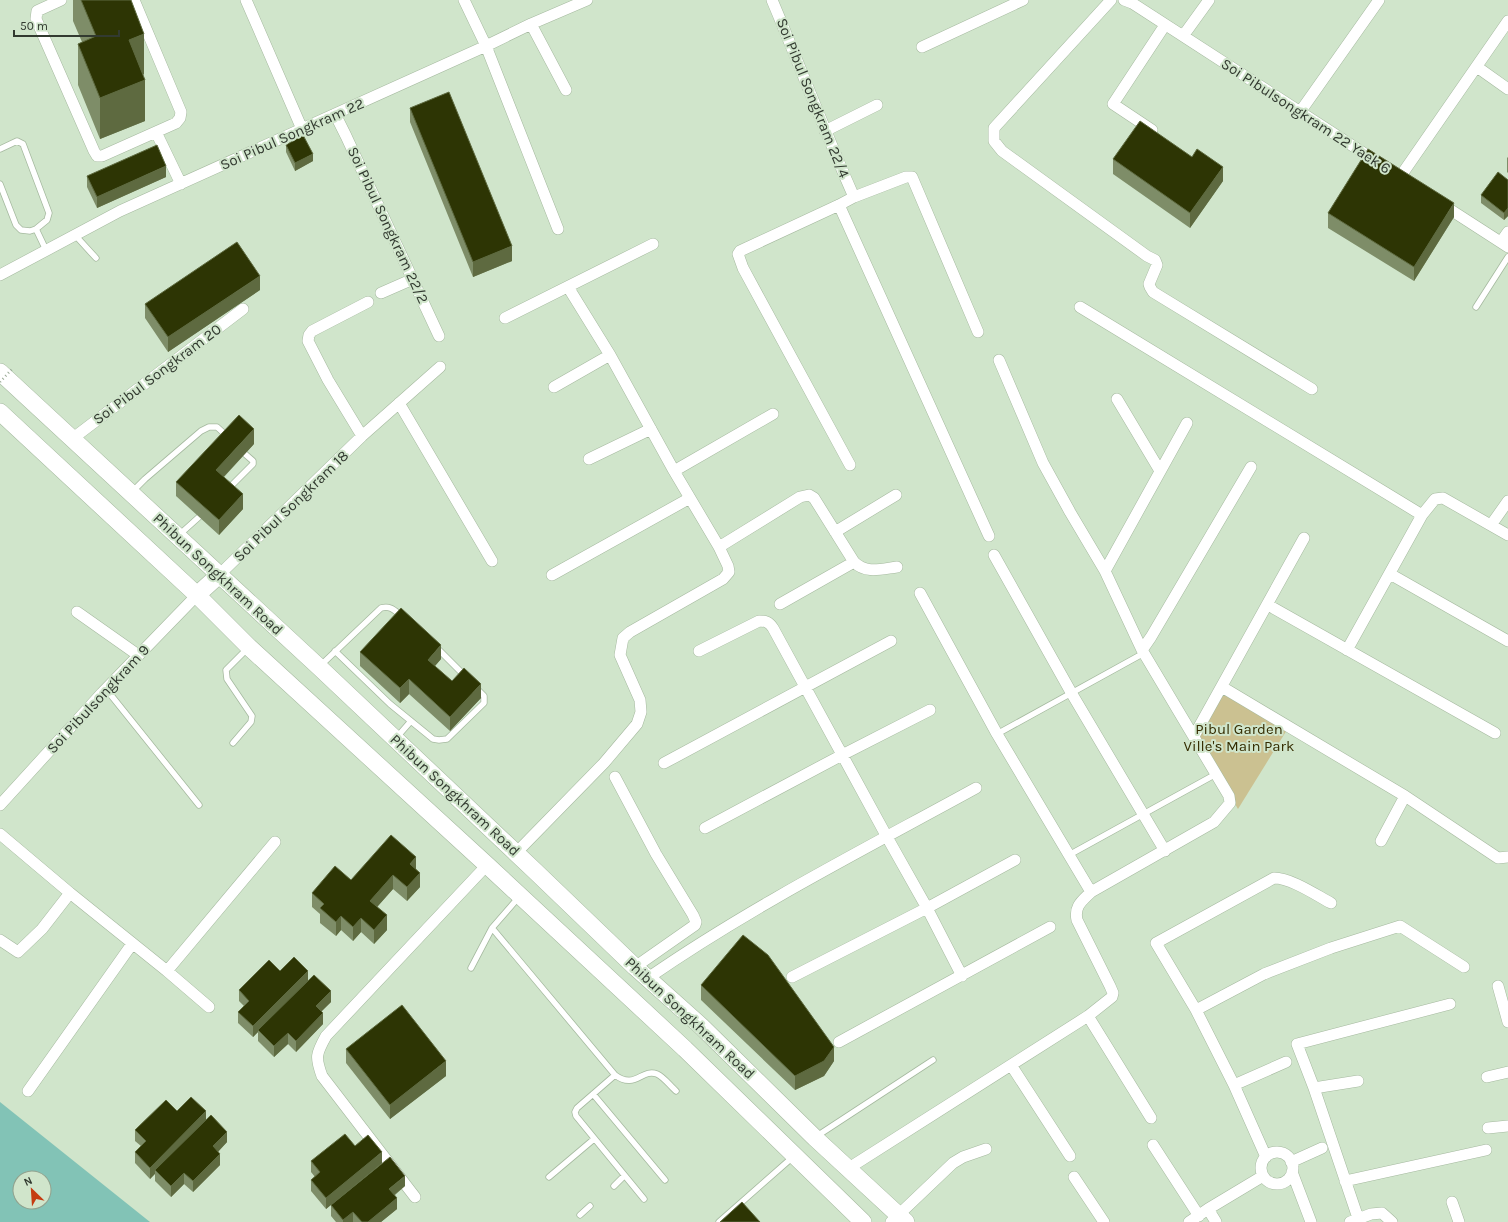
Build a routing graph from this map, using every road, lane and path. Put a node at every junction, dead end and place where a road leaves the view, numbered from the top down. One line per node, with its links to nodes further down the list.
1 (61, 0): 27 (street)
2 (134, 0): 27 (street)
3 (246, 0): 25 (street)
4 (464, 0): 17 (street)
5 (587, 0): 12 (street, Soi Pibul Songkram 22)
6 (772, 0): 26 (street, Soi Pibul Songkram 22/4)
7 (1023, 0): 18 (street)
8 (1111, 0): 61 (street)
9 (1124, 0): 15 (street, Soi Pibulsongkram 22 Yaek 6)
10 (1210, 0): 16 (street)
11 (1379, 0): 23 (street)
12 (572, 3): 14 (street, Soi Pibul Songkram 22)
13 (1508, 22): 19 (street)
14 (531, 24): 17 (street, Soi Pibul Songkram 22); 21 (street)
15 (1165, 25): 16 (street, Soi Pibulsongkram 22 Yaek 6); 28 (street)
16 (1183, 36): 23 (street, Soi Pibulsongkram 22 Yaek 6)
17 (486, 46): 24 (street, Soi Pibul Songkram 22); 36 (street)
18 (922, 47)
19 (1477, 67): 20 (street); 23 (street, Soi Pibulsongkram 22 Yaek 6)
20 (1508, 89)
21 (566, 90)
22 (878, 105): 26 (street)
23 (1300, 112)
24 (335, 114): 25 (street, Soi Pibul Songkram 22); 45 (street, Soi Pibul Songkram 22/2)
25 (302, 130): 31 (street, Soi Pibul Songkram 22)
26 (825, 131): 32 (street, Soi Pibul Songkram 22/4)
27 (156, 132): 31 (street)
28 (1163, 138)
29 (0, 149): 35 (lane)
30 (0, 184): 35 (lane)
31 (181, 184): 38 (street, Soi Pibul Songkram 22)
32 (854, 197): 34 (street); 53 (street)
33 (1431, 197): 40 (street)
34 (839, 205): 73 (street); 87 (street)
35 (36, 229): 41 (lane)
36 (558, 229)
37 (1508, 232): 40 (street)
38 (75, 235): 41 (street, Soi Pibul Songkram 22); 43 (lane)
39 (653, 244): 46 (street)
40 (1504, 244)
41 (46, 250): 44 (street, Soi Pibul Songkram 22)
42 (1508, 257): 50 (lane)
43 (96, 258)
44 (0, 275)
45 (413, 279): 47 (street); 54 (street, Soi Pibul Songkram 22/2)
46 (568, 287): 52 (street); 55 (street)
47 (381, 292)
48 (368, 302): 68 (street)
49 (1080, 307): 82 (street)
50 (1476, 307)
51 (243, 309): 70 (street, Soi Pibul Songkram 20)
52 (505, 318)
53 (978, 332)
54 (439, 336)
55 (610, 355): 60 (street); 67 (street)
56 (999, 360): 95 (street)
57 (440, 367): 63 (street, Soi Pibul Songkram 18)
58 (7, 370): 59 (path, bridge); 70 (main road, Phibun Songkhram Road)
59 (0, 382)
60 (554, 387)
61 (1312, 389)
62 (1117, 399): 76 (street)
63 (399, 404): 68 (street, Soi Pibul Songkram 18); 92 (street)
64 (772, 414): 75 (street)
65 (2, 417): 100 (main road, Phibun Songkhram Road)
66 (1187, 423): 76 (street)
67 (651, 429): 72 (street); 75 (street)
68 (362, 436): 97 (street, Soi Pibul Songkram 18)
69 (230, 438): 78 (lane)
70 (72, 439): 78 (main road, Phibun Songkhram Road)
71 (245, 454): 77 (lane)
72 (589, 459)
73 (850, 465)
74 (1250, 467): 112 (street)
75 (674, 471): 80 (street)
76 (1160, 471): 95 (street)
77 (225, 492)
78 (132, 493): 88 (main road, Phibun Songkhram Road)
79 (896, 496): 85 (street)
80 (690, 498): 90 (street); 98 (street)
81 (1508, 500): 84 (street)
82 (1422, 515): 84 (street); 96 (street)
83 (199, 517): 88 (lane)
84 (1491, 525): 86 (street)
85 (836, 532): 90 (street); 93 (street)
86 (1508, 535)
87 (989, 536)
88 (177, 537): 97 (main road, Phibun Songkhram Road)
89 (1304, 538): 102 (street)
90 (719, 547): 143 (street)
91 (994, 555): 120 (street)
92 (492, 562)
93 (854, 562): 94 (street); 101 (street)
94 (897, 567)
95 (1105, 571): 112 (street)
96 (1390, 574): 106 (street); 109 (street)
97 (219, 575): 100 (main road); 114 (main road, Phibun Songkhram Road)
98 (552, 575)
99 (920, 593): 124 (street)
100 (197, 595): 108 (main road, Phibun Songkhram Road); 113 (street, Soi Pibulsongkram 9)
101 (780, 604)
102 (1268, 605): 109 (street); 118 (street)
103 (77, 612): 113 (street)
104 (408, 621): 110 (lane)
105 (891, 641): 117 (street)
106 (1508, 641)
107 (435, 646): 115 (lane)
108 (249, 647): 127 (lane); 147 (main road, Phibun Songkhram Road)
109 (1347, 650): 123 (street)
110 (335, 651): 114 (lane); 122 (lane)
111 (699, 651): 117 (street)
112 (1143, 652): 120 (lane); 125 (street)
113 (138, 655): 119 (street, Soi Pibulsongkram 9)
114 (319, 667): 126 (main road, Phibun Songkhram Road)
115 (468, 680)
116 (473, 685): 122 (lane)
117 (806, 686): 128 (street); 129 (street)
118 (1222, 687): 125 (street); 133 (street)
119 (106, 689): 134 (street, Soi Pibulsongkram 9); 135 (lane)
120 (1072, 694): 124 (lane); 136 (street)
121 (930, 710): 128 (street)
122 (411, 721): 126 (lane)
123 (1495, 733)
124 (997, 734): 144 (street)
125 (1194, 736): 130 (street)
126 (395, 739): 143 (main road, Phibun Songkhram Road)
127 (233, 743)
128 (842, 755): 137 (street); 139 (street)
129 (664, 762)
130 (1216, 774): 136 (lane); 142 (street)
131 (615, 777): 160 (street)
132 (976, 788): 139 (street)
133 (1405, 796): 140 (street); 145 (street)
134 (0, 804)
135 (199, 806)
136 (1144, 814): 142 (street); 144 (lane)
137 (705, 828)
138 (0, 834): 149 (street)
139 (887, 837): 152 (street); 160 (street)
140 (1381, 840)
141 (275, 842): 159 (street)
142 (1165, 851): 148 (street)
143 (516, 853): 160 (main road, Phibun Songkhram Road)
144 (1069, 855): 148 (street)
145 (1508, 857)
146 (1015, 860): 152 (street)
147 (487, 865): 150 (main road, Phibun Songkhram Road); 203 (street)
148 (1091, 892): 167 (street)
149 (70, 893): 155 (street); 156 (street)
150 (520, 896): 154 (lane); 191 (main road, Phibun Songkhram Road)
151 (1331, 903): 166 (street)
152 (927, 908): 161 (street); 162 (street)
153 (1050, 927): 161 (street)
154 (492, 928): 158 (lane); 174 (lane)
155 (0, 940)
156 (132, 944): 159 (street); 179 (street)
157 (1464, 967): 166 (street)
158 (471, 968)
159 (167, 971): 165 (street)
160 (642, 972): 185 (main road, Phibun Songkhram Road)
161 (962, 976): 169 (street)
162 (792, 977)
163 (1498, 986): 168 (street)
164 (1450, 1004): 178 (street)
165 (209, 1007)
166 (1196, 1010): 177 (street)
167 (1088, 1016): 172 (street); 182 (street)
168 (1508, 1022)
169 (839, 1042)
170 (933, 1060): 185 (lane)
171 (1286, 1062): 177 (street)
172 (1011, 1065): 192 (street); 195 (street)
173 (1508, 1072): 175 (street)
174 (615, 1075): 180 (lane); 181 (lane)
175 (1487, 1077)
176 (1358, 1081): 178 (street)
177 (1234, 1085): 193 (street)
178 (1314, 1088): 201 (street)
179 (28, 1090)
180 (676, 1092)
181 (593, 1094): 186 (lane); 200 (lane)
182 (1151, 1118)
183 (1508, 1126): 184 (street)
184 (1488, 1128)
185 (815, 1138): 195 (main road, Phibun Songkhram Road)
186 (594, 1139): 196 (lane); 198 (lane)
187 (1153, 1145): 209 (street)
188 (1322, 1148): 194 (street)
189 (986, 1149): 210 (street)
190 (1486, 1150): 201 (street)
191 (794, 1156): 212 (lane); 213 (main road, Phibun Songkhram Road)
192 (1070, 1156)
193 (1266, 1156): 194 (street); 197 (street)
194 (1292, 1167): 197 (street); 216 (street)
195 (849, 1168): 210 (main road, Phibun Songkhram Road)
196 (624, 1176): 202 (lane); 204 (lane)
197 (1263, 1176): 207 (street)
198 (549, 1177)
199 (1074, 1177): 214 (street)
200 (665, 1180)
201 (1345, 1181): 211 (street)
202 (614, 1186)
203 (415, 1197)
204 (644, 1199)
205 (1452, 1202): 218 (street)
206 (590, 1206): 208 (lane)
207 (1208, 1209): 209 (street); 215 (street)
208 (580, 1214)
209 (1194, 1219)
210 (899, 1220)
211 (1354, 1220): 217 (street)
212 (719, 1222)
213 (863, 1222)
214 (1104, 1222)
215 (1216, 1222)
216 (1311, 1222)
217 (1392, 1222)
218 (1459, 1222)

